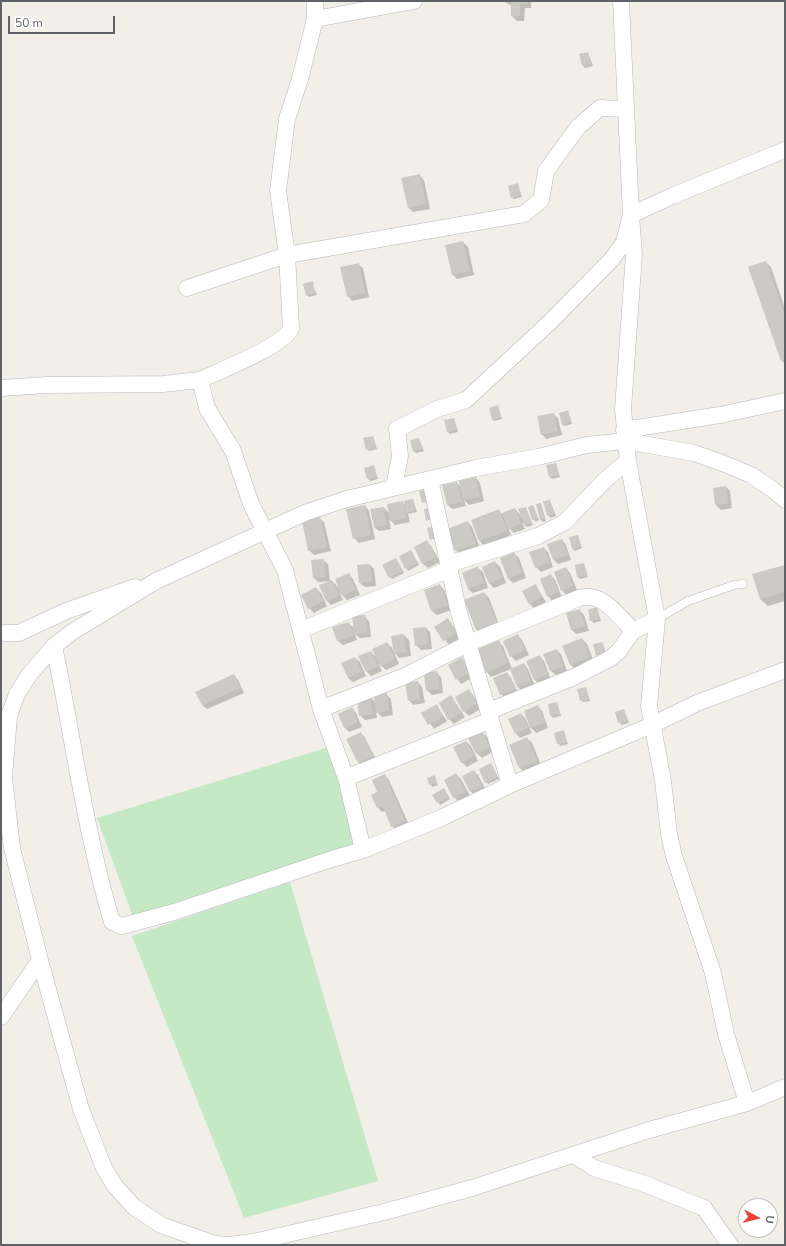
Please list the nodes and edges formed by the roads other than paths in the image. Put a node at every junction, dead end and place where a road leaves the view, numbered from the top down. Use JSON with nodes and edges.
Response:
{"nodes":[{"id":1,"x":315,"y":1,"type":"edge"},
{"id":2,"x":414,"y":1,"type":"edge"},
{"id":3,"x":620,"y":1,"type":"edge"},
{"id":4,"x":315,"y":19,"type":"junction"},
{"id":5,"x":625,"y":109,"type":"junction"},
{"id":6,"x":785,"y":150,"type":"edge"},
{"id":7,"x":631,"y":215,"type":"junction"},
{"id":8,"x":287,"y":255,"type":"junction"},
{"id":9,"x":187,"y":288,"type":"dead end"},
{"id":10,"x":200,"y":380,"type":"junction"},
{"id":11,"x":1,"y":388,"type":"edge"},
{"id":12,"x":785,"y":401,"type":"edge"},
{"id":13,"x":625,"y":435,"type":"junction"},
{"id":14,"x":628,"y":461,"type":"junction"},
{"id":15,"x":430,"y":479,"type":"junction"},
{"id":16,"x":394,"y":487,"type":"junction"},
{"id":17,"x":785,"y":500,"type":"edge"},
{"id":18,"x":266,"y":532,"type":"junction"},
{"id":19,"x":449,"y":566,"type":"junction"},
{"id":20,"x":156,"y":581,"type":"junction"},
{"id":21,"x":743,"y":584,"type":"dead end"},
{"id":22,"x":657,"y":619,"type":"junction"},
{"id":23,"x":301,"y":630,"type":"junction"},
{"id":24,"x":633,"y":631,"type":"junction"},
{"id":25,"x":1,"y":633,"type":"edge"},
{"id":26,"x":469,"y":643,"type":"junction"},
{"id":27,"x":54,"y":646,"type":"junction"},
{"id":28,"x":785,"y":670,"type":"edge"},
{"id":29,"x":1,"y":696,"type":"edge"},
{"id":30,"x":11,"y":709,"type":"junction"},
{"id":31,"x":321,"y":709,"type":"junction"},
{"id":32,"x":490,"y":716,"type":"junction"},
{"id":33,"x":652,"y":725,"type":"junction"},
{"id":34,"x":346,"y":778,"type":"junction"},
{"id":35,"x":510,"y":785,"type":"junction"},
{"id":36,"x":362,"y":850,"type":"junction"},
{"id":37,"x":40,"y":960,"type":"junction"},
{"id":38,"x":1,"y":1017,"type":"edge"},
{"id":39,"x":785,"y":1087,"type":"edge"},
{"id":40,"x":747,"y":1103,"type":"junction"},
{"id":41,"x":574,"y":1155,"type":"junction"},
{"id":42,"x":730,"y":1245,"type":"edge"}],
"edges":[{"from":1,"to":4,"type":"street"},
{"from":2,"to":4,"type":"street"},
{"from":3,"to":5,"type":"street"},
{"from":4,"to":8,"type":"street"},
{"from":5,"to":7,"type":"street"},
{"from":5,"to":8,"type":"street"},
{"from":6,"to":7,"type":"street"},
{"from":7,"to":13,"type":"street"},
{"from":7,"to":16,"type":"street"},
{"from":8,"to":9,"type":"street"},
{"from":8,"to":10,"type":"street"},
{"from":10,"to":11,"type":"street"},
{"from":10,"to":18,"type":"street"},
{"from":12,"to":13,"type":"street"},
{"from":13,"to":14,"type":"street"},
{"from":13,"to":15,"type":"street"},
{"from":13,"to":17,"type":"street"},
{"from":14,"to":19,"type":"street"},
{"from":14,"to":22,"type":"street"},
{"from":15,"to":16,"type":"street"},
{"from":15,"to":19,"type":"street"},
{"from":16,"to":18,"type":"street"},
{"from":18,"to":20,"type":"street"},
{"from":18,"to":23,"type":"street"},
{"from":19,"to":23,"type":"street"},
{"from":19,"to":26,"type":"street"},
{"from":20,"to":25,"type":"street"},
{"from":20,"to":27,"type":"street"},
{"from":21,"to":22,"type":"lane"},
{"from":22,"to":24,"type":"street"},
{"from":22,"to":33,"type":"street"},
{"from":23,"to":31,"type":"street"},
{"from":24,"to":26,"type":"street"},
{"from":24,"to":32,"type":"street"},
{"from":26,"to":31,"type":"street"},
{"from":26,"to":32,"type":"street"},
{"from":27,"to":30,"type":"street"},
{"from":27,"to":36,"type":"street"},
{"from":28,"to":33,"type":"street"},
{"from":29,"to":30,"type":"street"},
{"from":30,"to":37,"type":"street"},
{"from":31,"to":34,"type":"street"},
{"from":32,"to":34,"type":"street"},
{"from":32,"to":35,"type":"street"},
{"from":33,"to":35,"type":"street"},
{"from":33,"to":40,"type":"street"},
{"from":34,"to":36,"type":"street"},
{"from":35,"to":36,"type":"street"},
{"from":37,"to":38,"type":"street"},
{"from":37,"to":41,"type":"street"},
{"from":39,"to":40,"type":"street"},
{"from":40,"to":41,"type":"street"},
{"from":41,"to":42,"type":"street"}]}
